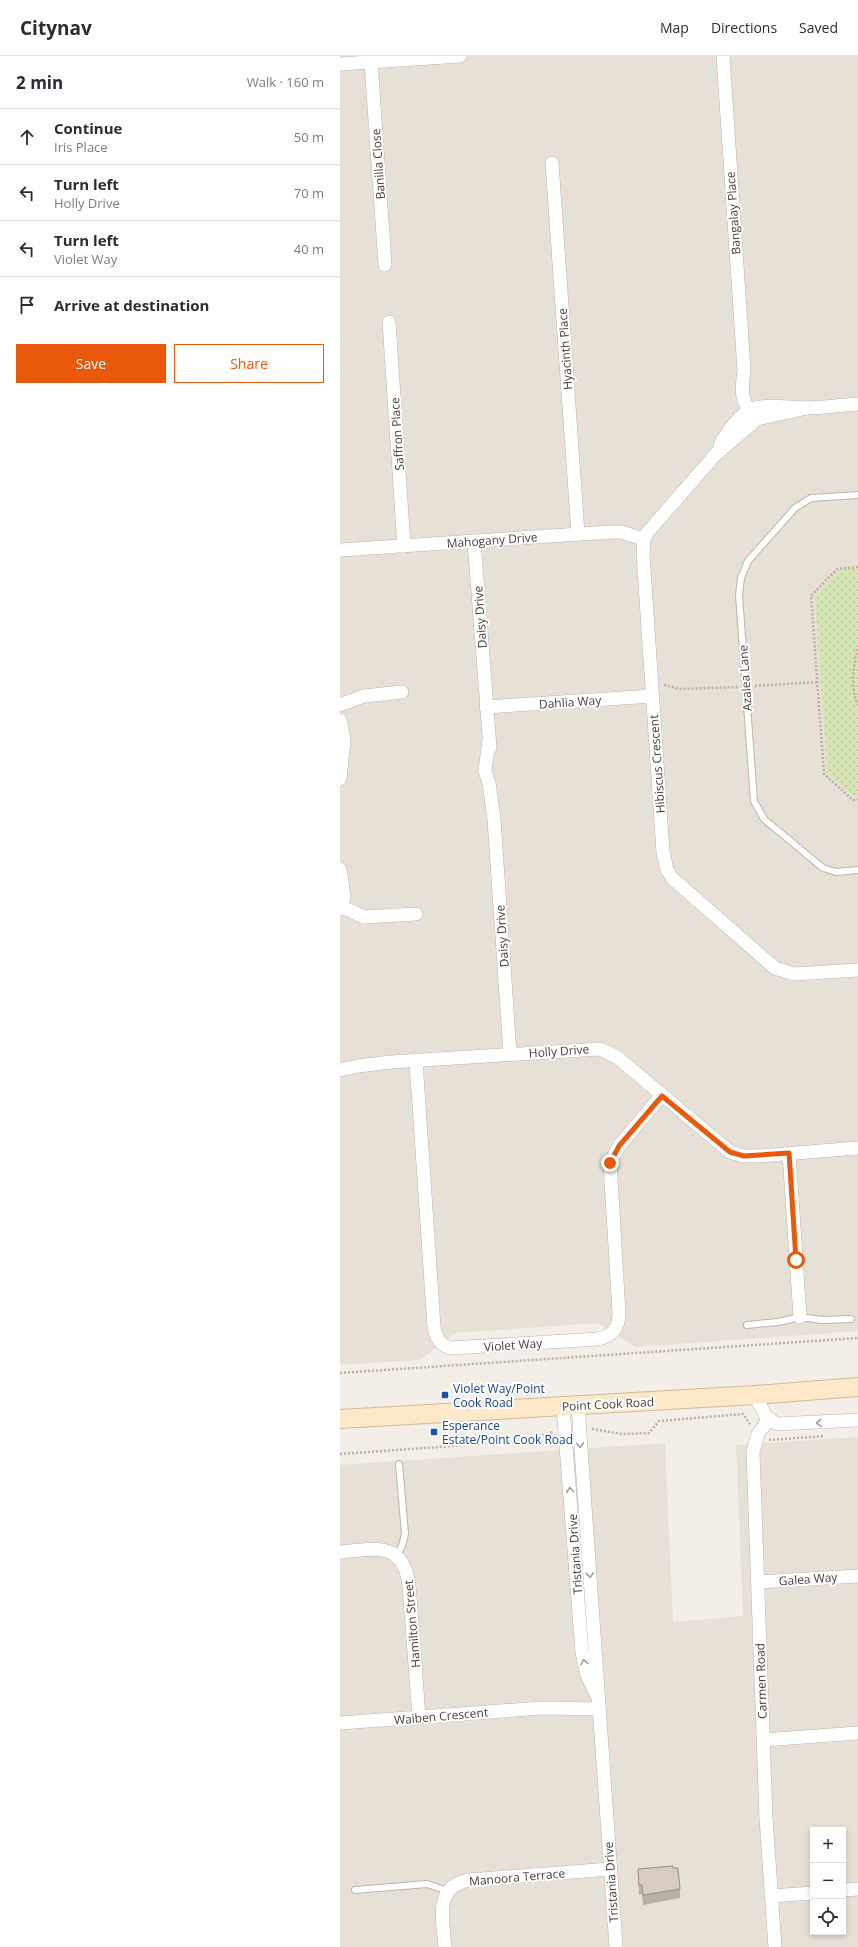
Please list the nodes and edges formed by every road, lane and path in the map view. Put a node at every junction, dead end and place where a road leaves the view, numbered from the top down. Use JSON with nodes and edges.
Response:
{"nodes":[{"id":1,"x":460,"y":56,"type":"edge"},
{"id":2,"x":723,"y":56,"type":"edge"},
{"id":3,"x":371,"y":62,"type":"junction"},
{"id":4,"x":340,"y":64,"type":"edge"},
{"id":5,"x":552,"y":163,"type":"dead end"},
{"id":6,"x":385,"y":265,"type":"dead end"},
{"id":7,"x":389,"y":322,"type":"dead end"},
{"id":8,"x":858,"y":404,"type":"edge"},
{"id":9,"x":753,"y":412,"type":"junction"},
{"id":10,"x":858,"y":495,"type":"edge"},
{"id":11,"x":578,"y":534,"type":"junction"},
{"id":12,"x":644,"y":539,"type":"junction"},
{"id":13,"x":474,"y":541,"type":"junction"},
{"id":14,"x":404,"y":546,"type":"junction"},
{"id":15,"x":340,"y":550,"type":"edge"},
{"id":16,"x":858,"y":567,"type":"edge"},
{"id":17,"x":858,"y":649,"type":"edge"},
{"id":18,"x":652,"y":682,"type":"junction"},
{"id":19,"x":818,"y":682,"type":"junction"},
{"id":20,"x":745,"y":687,"type":"junction"},
{"id":21,"x":402,"y":692,"type":"dead end"},
{"id":22,"x":653,"y":696,"type":"junction"},
{"id":23,"x":340,"y":705,"type":"edge"},
{"id":24,"x":858,"y":705,"type":"edge"},
{"id":25,"x":486,"y":707,"type":"junction"},
{"id":26,"x":340,"y":720,"type":"edge"},
{"id":27,"x":340,"y":779,"type":"edge"},
{"id":28,"x":858,"y":800,"type":"edge"},
{"id":29,"x":340,"y":869,"type":"edge"},
{"id":30,"x":858,"y":870,"type":"edge"},
{"id":31,"x":341,"y":908,"type":"edge"},
{"id":32,"x":416,"y":914,"type":"dead end"},
{"id":33,"x":858,"y":970,"type":"edge"},
{"id":34,"x":510,"y":1054,"type":"junction"},
{"id":35,"x":416,"y":1061,"type":"junction"},
{"id":36,"x":391,"y":1062,"type":"junction"},
{"id":37,"x":340,"y":1064,"type":"edge"},
{"id":38,"x":340,"y":1070,"type":"edge"},
{"id":39,"x":662,"y":1096,"type":"junction"},
{"id":40,"x":858,"y":1148,"type":"edge"},
{"id":41,"x":789,"y":1153,"type":"junction"},
{"id":42,"x":800,"y":1317,"type":"junction"},
{"id":43,"x":851,"y":1319,"type":"dead end"},
{"id":44,"x":747,"y":1325,"type":"dead end"},
{"id":45,"x":858,"y":1338,"type":"edge"},
{"id":46,"x":340,"y":1373,"type":"edge"},
{"id":47,"x":858,"y":1387,"type":"edge"},
{"id":48,"x":755,"y":1395,"type":"junction"},
{"id":49,"x":571,"y":1406,"type":"junction"},
{"id":50,"x":340,"y":1419,"type":"edge"},
{"id":51,"x":769,"y":1419,"type":"junction"},
{"id":52,"x":858,"y":1420,"type":"edge"},
{"id":53,"x":579,"y":1430,"type":"junction"},
{"id":54,"x":565,"y":1431,"type":"junction"},
{"id":55,"x":758,"y":1434,"type":"junction"},
{"id":56,"x":826,"y":1436,"type":"dead end"},
{"id":57,"x":340,"y":1454,"type":"edge"},
{"id":58,"x":399,"y":1464,"type":"dead end"},
{"id":59,"x":340,"y":1552,"type":"edge"},
{"id":60,"x":397,"y":1555,"type":"junction"},
{"id":61,"x":858,"y":1576,"type":"edge"},
{"id":62,"x":758,"y":1582,"type":"junction"},
{"id":63,"x":598,"y":1703,"type":"junction"},
{"id":64,"x":419,"y":1717,"type":"junction"},
{"id":65,"x":340,"y":1723,"type":"edge"},
{"id":66,"x":858,"y":1733,"type":"edge"},
{"id":67,"x":764,"y":1740,"type":"junction"},
{"id":68,"x":610,"y":1869,"type":"junction"},
{"id":69,"x":858,"y":1889,"type":"edge"},
{"id":70,"x":355,"y":1890,"type":"dead end"},
{"id":71,"x":846,"y":1890,"type":"edge"},
{"id":72,"x":448,"y":1891,"type":"junction"},
{"id":73,"x":810,"y":1893,"type":"edge"},
{"id":74,"x":771,"y":1896,"type":"junction"},
{"id":75,"x":445,"y":1947,"type":"edge"},
{"id":76,"x":616,"y":1947,"type":"edge"},
{"id":77,"x":775,"y":1947,"type":"edge"}],
"edges":[{"from":1,"to":3,"type":"street"},
{"from":2,"to":9,"type":"street","name":"Bangalay Place"},
{"from":3,"to":4,"type":"street"},
{"from":3,"to":6,"type":"street","name":"Banilla Close"},
{"from":5,"to":11,"type":"street","name":"Hyacinth Place"},
{"from":7,"to":14,"type":"street","name":"Saffron Place"},
{"from":8,"to":9,"type":"street"},
{"from":9,"to":12,"type":"street"},
{"from":10,"to":20,"type":"lane","name":"Azalea Lane"},
{"from":11,"to":12,"type":"street","name":"Mahogany Drive"},
{"from":11,"to":13,"type":"street","name":"Mahogany Drive"},
{"from":12,"to":18,"type":"street","name":"Hibiscus Crescent"},
{"from":13,"to":14,"type":"street","name":"Mahogany Drive"},
{"from":13,"to":25,"type":"street","name":"Daisy Drive"},
{"from":14,"to":15,"type":"street","name":"Mahogany Drive"},
{"from":16,"to":19,"type":"path"},
{"from":17,"to":24,"type":"path"},
{"from":18,"to":20,"type":"path"},
{"from":18,"to":22,"type":"street","name":"Hibiscus Crescent"},
{"from":19,"to":20,"type":"path"},
{"from":19,"to":28,"type":"path"},
{"from":20,"to":30,"type":"lane","name":"Azalea Lane"},
{"from":21,"to":23,"type":"street"},
{"from":22,"to":25,"type":"street","name":"Dahlia Way"},
{"from":22,"to":33,"type":"street","name":"Hibiscus Crescent"},
{"from":25,"to":34,"type":"street","name":"Daisy Drive"},
{"from":26,"to":27,"type":"street"},
{"from":29,"to":31,"type":"street"},
{"from":31,"to":32,"type":"street"},
{"from":34,"to":35,"type":"street","name":"Holly Drive"},
{"from":34,"to":39,"type":"street","name":"Holly Drive"},
{"from":35,"to":36,"type":"street","name":"Holly Drive"},
{"from":35,"to":39,"type":"street","name":"Violet Way"},
{"from":36,"to":37,"type":"street","name":"Holly Drive"},
{"from":36,"to":38,"type":"street","name":"Holly Drive"},
{"from":39,"to":41,"type":"street","name":"Holly Drive"},
{"from":40,"to":41,"type":"street","name":"Holly Drive"},
{"from":41,"to":42,"type":"street"},
{"from":42,"to":43,"type":"lane"},
{"from":42,"to":44,"type":"lane"},
{"from":45,"to":46,"type":"path"},
{"from":47,"to":48,"type":"main road","name":"Point Cook Road"},
{"from":48,"to":49,"type":"main road","name":"Point Cook Road"},
{"from":48,"to":51,"type":"street"},
{"from":49,"to":50,"type":"main road","name":"Point Cook Road"},
{"from":49,"to":53,"type":"street","name":"Tristania Drive"},
{"from":49,"to":54,"type":"street","name":"Tristania Drive"},
{"from":52,"to":51,"type":"street","one_way":true},
{"from":51,"to":55,"type":"street","name":"Carmen Road"},
{"from":53,"to":55,"type":"path"},
{"from":53,"to":63,"type":"street","name":"Tristania Drive","one_way":true},
{"from":54,"to":57,"type":"path"},
{"from":63,"to":54,"type":"street","name":"Tristania Drive","one_way":true},
{"from":55,"to":56,"type":"path"},
{"from":55,"to":62,"type":"street","name":"Carmen Road"},
{"from":58,"to":60,"type":"lane"},
{"from":59,"to":60,"type":"street"},
{"from":60,"to":64,"type":"street","name":"Hamilton Street"},
{"from":61,"to":62,"type":"street","name":"Galea Way"},
{"from":62,"to":67,"type":"street","name":"Carmen Road"},
{"from":63,"to":64,"type":"street","name":"Waiben Crescent"},
{"from":63,"to":68,"type":"street","name":"Tristania Drive"},
{"from":64,"to":65,"type":"street","name":"Waiben Crescent"},
{"from":66,"to":67,"type":"street"},
{"from":67,"to":74,"type":"street","name":"Carmen Road"},
{"from":68,"to":72,"type":"street","name":"Manoora Terrace"},
{"from":68,"to":76,"type":"street","name":"Tristania Drive"},
{"from":69,"to":71,"type":"street"},
{"from":70,"to":72,"type":"lane"},
{"from":72,"to":75,"type":"street"},
{"from":73,"to":74,"type":"street"},
{"from":74,"to":77,"type":"street","name":"Carmen Road"}]}
